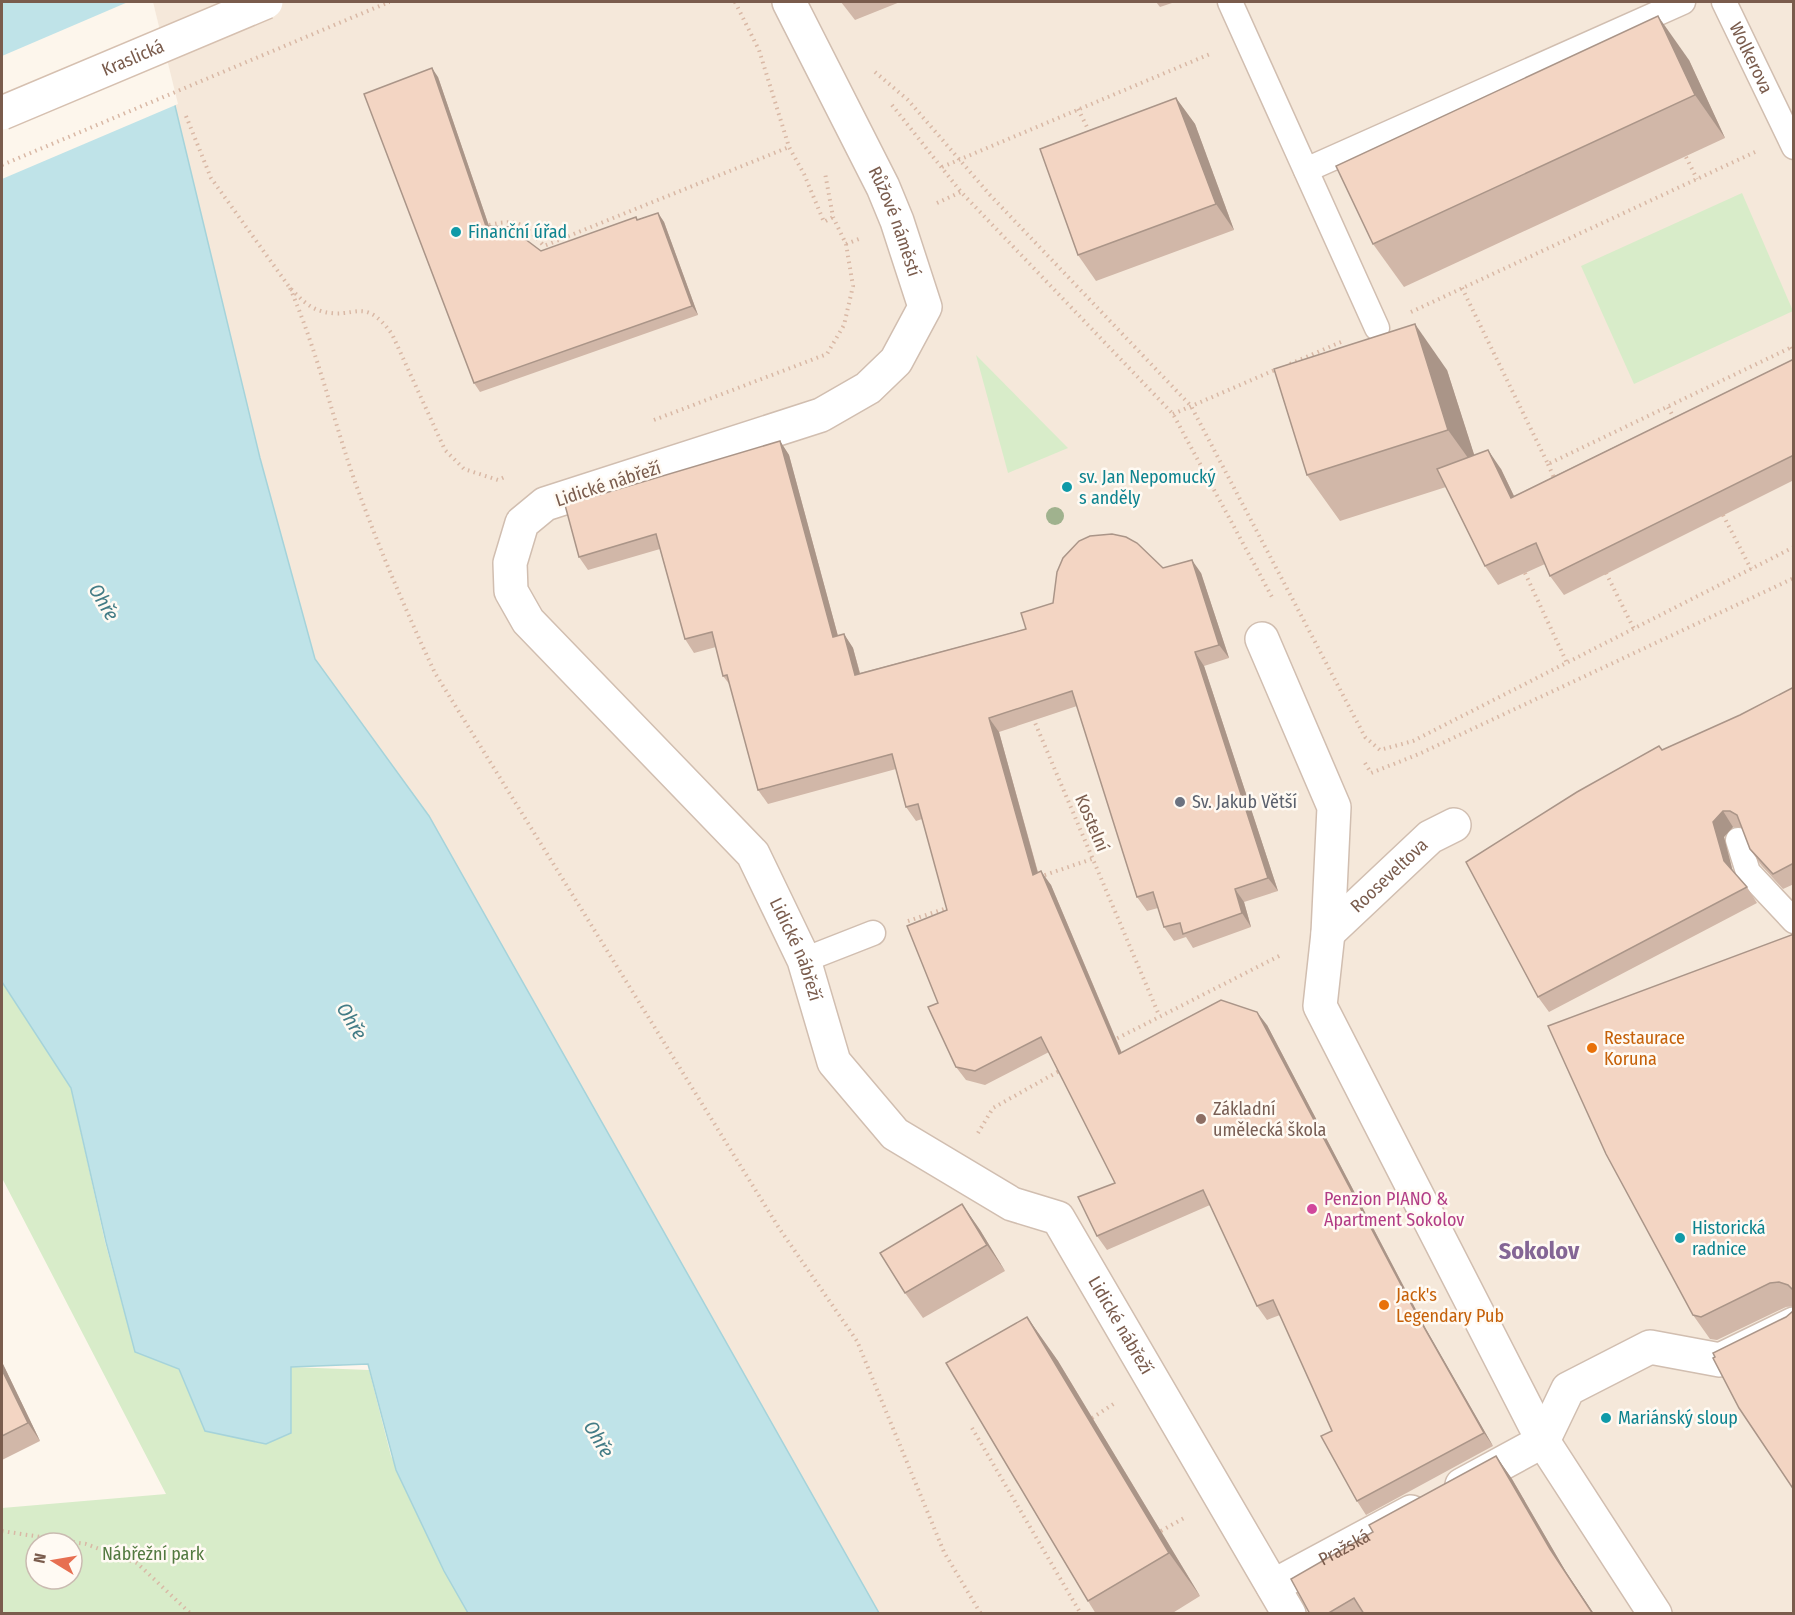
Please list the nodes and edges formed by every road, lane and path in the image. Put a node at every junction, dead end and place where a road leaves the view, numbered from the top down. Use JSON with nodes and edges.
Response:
{"nodes":[{"id":1,"x":266,"y":2,"type":"edge"},
{"id":2,"x":389,"y":2,"type":"edge"},
{"id":3,"x":735,"y":2,"type":"edge"},
{"id":4,"x":789,"y":2,"type":"edge"},
{"id":5,"x":1230,"y":2,"type":"edge"},
{"id":6,"x":1683,"y":2,"type":"edge"},
{"id":7,"x":1724,"y":2,"type":"edge"},
{"id":8,"x":1247,"y":38,"type":"junction"},
{"id":9,"x":908,"y":100,"type":"dead end"},
{"id":10,"x":1078,"y":109,"type":"junction"},
{"id":11,"x":898,"y":111,"type":"dead end"},
{"id":12,"x":2,"y":113,"type":"edge"},
{"id":13,"x":186,"y":116,"type":"dead end"},
{"id":14,"x":1092,"y":139,"type":"edge"},
{"id":15,"x":1791,"y":142,"type":"edge"},
{"id":16,"x":789,"y":147,"type":"junction"},
{"id":17,"x":1686,"y":157,"type":"edge"},
{"id":18,"x":958,"y":159,"type":"junction"},
{"id":19,"x":2,"y":165,"type":"edge"},
{"id":20,"x":942,"y":166,"type":"junction"},
{"id":21,"x":1306,"y":170,"type":"junction"},
{"id":22,"x":1697,"y":179,"type":"junction"},
{"id":23,"x":489,"y":225,"type":"edge"},
{"id":24,"x":290,"y":288,"type":"junction"},
{"id":25,"x":1462,"y":288,"type":"junction"},
{"id":26,"x":1377,"y":327,"type":"junction"},
{"id":27,"x":1336,"y":345,"type":"junction"},
{"id":28,"x":1792,"y":347,"type":"edge"},
{"id":29,"x":1794,"y":353,"type":"edge"},
{"id":30,"x":1340,"y":356,"type":"edge"},
{"id":31,"x":1191,"y":406,"type":"junction"},
{"id":32,"x":1668,"y":408,"type":"junction"},
{"id":33,"x":1173,"y":414,"type":"junction"},
{"id":34,"x":821,"y":415,"type":"joint"},
{"id":35,"x":652,"y":421,"type":"dead end"},
{"id":36,"x":1678,"y":427,"type":"edge"},
{"id":37,"x":1548,"y":464,"type":"junction"},
{"id":38,"x":509,"y":476,"type":"dead end"},
{"id":39,"x":1559,"y":489,"type":"edge"},
{"id":40,"x":1723,"y":515,"type":"edge"},
{"id":41,"x":1794,"y":547,"type":"edge"},
{"id":42,"x":1751,"y":569,"type":"junction"},
{"id":43,"x":1525,"y":573,"type":"edge"},
{"id":44,"x":1606,"y":573,"type":"edge"},
{"id":45,"x":1794,"y":578,"type":"edge"},
{"id":46,"x":1274,"y":601,"type":"dead end"},
{"id":47,"x":1634,"y":629,"type":"junction"},
{"id":48,"x":1262,"y":639,"type":"dead end"},
{"id":49,"x":1567,"y":663,"type":"junction"},
{"id":50,"x":1028,"y":707,"type":"edge"},
{"id":51,"x":1359,"y":753,"type":"dead end"},
{"id":52,"x":1454,"y":825,"type":"dead end"},
{"id":53,"x":1738,"y":840,"type":"edge"},
{"id":54,"x":1092,"y":859,"type":"junction"},
{"id":55,"x":1038,"y":877,"type":"edge"},
{"id":56,"x":961,"y":903,"type":"edge"},
{"id":57,"x":1794,"y":921,"type":"edge"},
{"id":58,"x":873,"y":933,"type":"joint"},
{"id":59,"x":1328,"y":933,"type":"junction"},
{"id":60,"x":804,"y":960,"type":"junction"},
{"id":61,"x":1159,"y":1015,"type":"junction"},
{"id":62,"x":1109,"y":1042,"type":"edge"},
{"id":63,"x":1070,"y":1065,"type":"edge"},
{"id":64,"x":956,"y":1170,"type":"junction"},
{"id":65,"x":1794,"y":1324,"type":"edge"},
{"id":66,"x":1116,"y":1402,"type":"dead end"},
{"id":67,"x":1092,"y":1418,"type":"dead end"},
{"id":68,"x":972,"y":1428,"type":"edge"},
{"id":69,"x":1543,"y":1442,"type":"junction"},
{"id":70,"x":1184,"y":1517,"type":"dead end"},
{"id":71,"x":2,"y":1531,"type":"edge"},
{"id":72,"x":1161,"y":1531,"type":"dead end"},
{"id":73,"x":1273,"y":1586,"type":"junction"},
{"id":74,"x":191,"y":1614,"type":"edge"},
{"id":75,"x":981,"y":1614,"type":"edge"},
{"id":76,"x":1081,"y":1614,"type":"edge"},
{"id":77,"x":1289,"y":1614,"type":"edge"},
{"id":78,"x":1655,"y":1614,"type":"edge"}],
"edges":[{"from":1,"to":12,"type":"street","name":"Kraslická","bridge":true},
{"from":2,"to":19,"type":"path","bridge":true},
{"from":3,"to":16,"type":"path"},
{"from":4,"to":34,"type":"street","name":"Růžové náměstí"},
{"from":5,"to":8,"type":"lane"},
{"from":6,"to":21,"type":"lane"},
{"from":7,"to":15,"type":"lane","name":"Wolkerova"},
{"from":8,"to":10,"type":"path"},
{"from":8,"to":21,"type":"lane"},
{"from":9,"to":18,"type":"path"},
{"from":10,"to":14,"type":"path"},
{"from":10,"to":18,"type":"path"},
{"from":11,"to":20,"type":"path"},
{"from":13,"to":24,"type":"path"},
{"from":15,"to":22,"type":"path"},
{"from":16,"to":23,"type":"path"},
{"from":16,"to":35,"type":"path"},
{"from":17,"to":22,"type":"path"},
{"from":18,"to":20,"type":"path"},
{"from":18,"to":31,"type":"path"},
{"from":20,"to":33,"type":"path"},
{"from":21,"to":26,"type":"lane"},
{"from":22,"to":25,"type":"path"},
{"from":24,"to":38,"type":"path"},
{"from":24,"to":75,"type":"path"},
{"from":25,"to":26,"type":"path"},
{"from":25,"to":37,"type":"path"},
{"from":26,"to":27,"type":"path"},
{"from":27,"to":30,"type":"path"},
{"from":27,"to":31,"type":"path"},
{"from":28,"to":29,"type":"path"},
{"from":28,"to":32,"type":"path"},
{"from":31,"to":33,"type":"path"},
{"from":31,"to":49,"type":"path"},
{"from":32,"to":36,"type":"path"},
{"from":32,"to":37,"type":"path"},
{"from":33,"to":46,"type":"path"},
{"from":34,"to":60,"type":"street","name":"Lidické nábřeží"},
{"from":37,"to":39,"type":"path"},
{"from":40,"to":42,"type":"path"},
{"from":41,"to":42,"type":"path"},
{"from":42,"to":47,"type":"path"},
{"from":43,"to":49,"type":"path"},
{"from":44,"to":47,"type":"path"},
{"from":45,"to":51,"type":"path"},
{"from":47,"to":49,"type":"path"},
{"from":48,"to":59,"type":"street"},
{"from":50,"to":54,"type":"path","name":"Kostelní"},
{"from":52,"to":59,"type":"street","name":"Rooseveltova"},
{"from":53,"to":57,"type":"lane"},
{"from":54,"to":55,"type":"path"},
{"from":54,"to":61,"type":"path","name":"Kostelní"},
{"from":56,"to":58,"type":"path"},
{"from":58,"to":60,"type":"lane"},
{"from":59,"to":61,"type":"path"},
{"from":59,"to":69,"type":"street"},
{"from":60,"to":64,"type":"street","name":"Lidické nábřeží"},
{"from":61,"to":62,"type":"path"},
{"from":63,"to":64,"type":"path"},
{"from":64,"to":73,"type":"street","name":"Lidické nábřeží"},
{"from":65,"to":69,"type":"street"},
{"from":66,"to":67,"type":"path"},
{"from":68,"to":76,"type":"path"},
{"from":69,"to":73,"type":"street","name":"Pražská"},
{"from":69,"to":78,"type":"street"},
{"from":70,"to":72,"type":"path"},
{"from":71,"to":74,"type":"path"},
{"from":73,"to":77,"type":"street","name":"Lidické nábřeží"}]}
